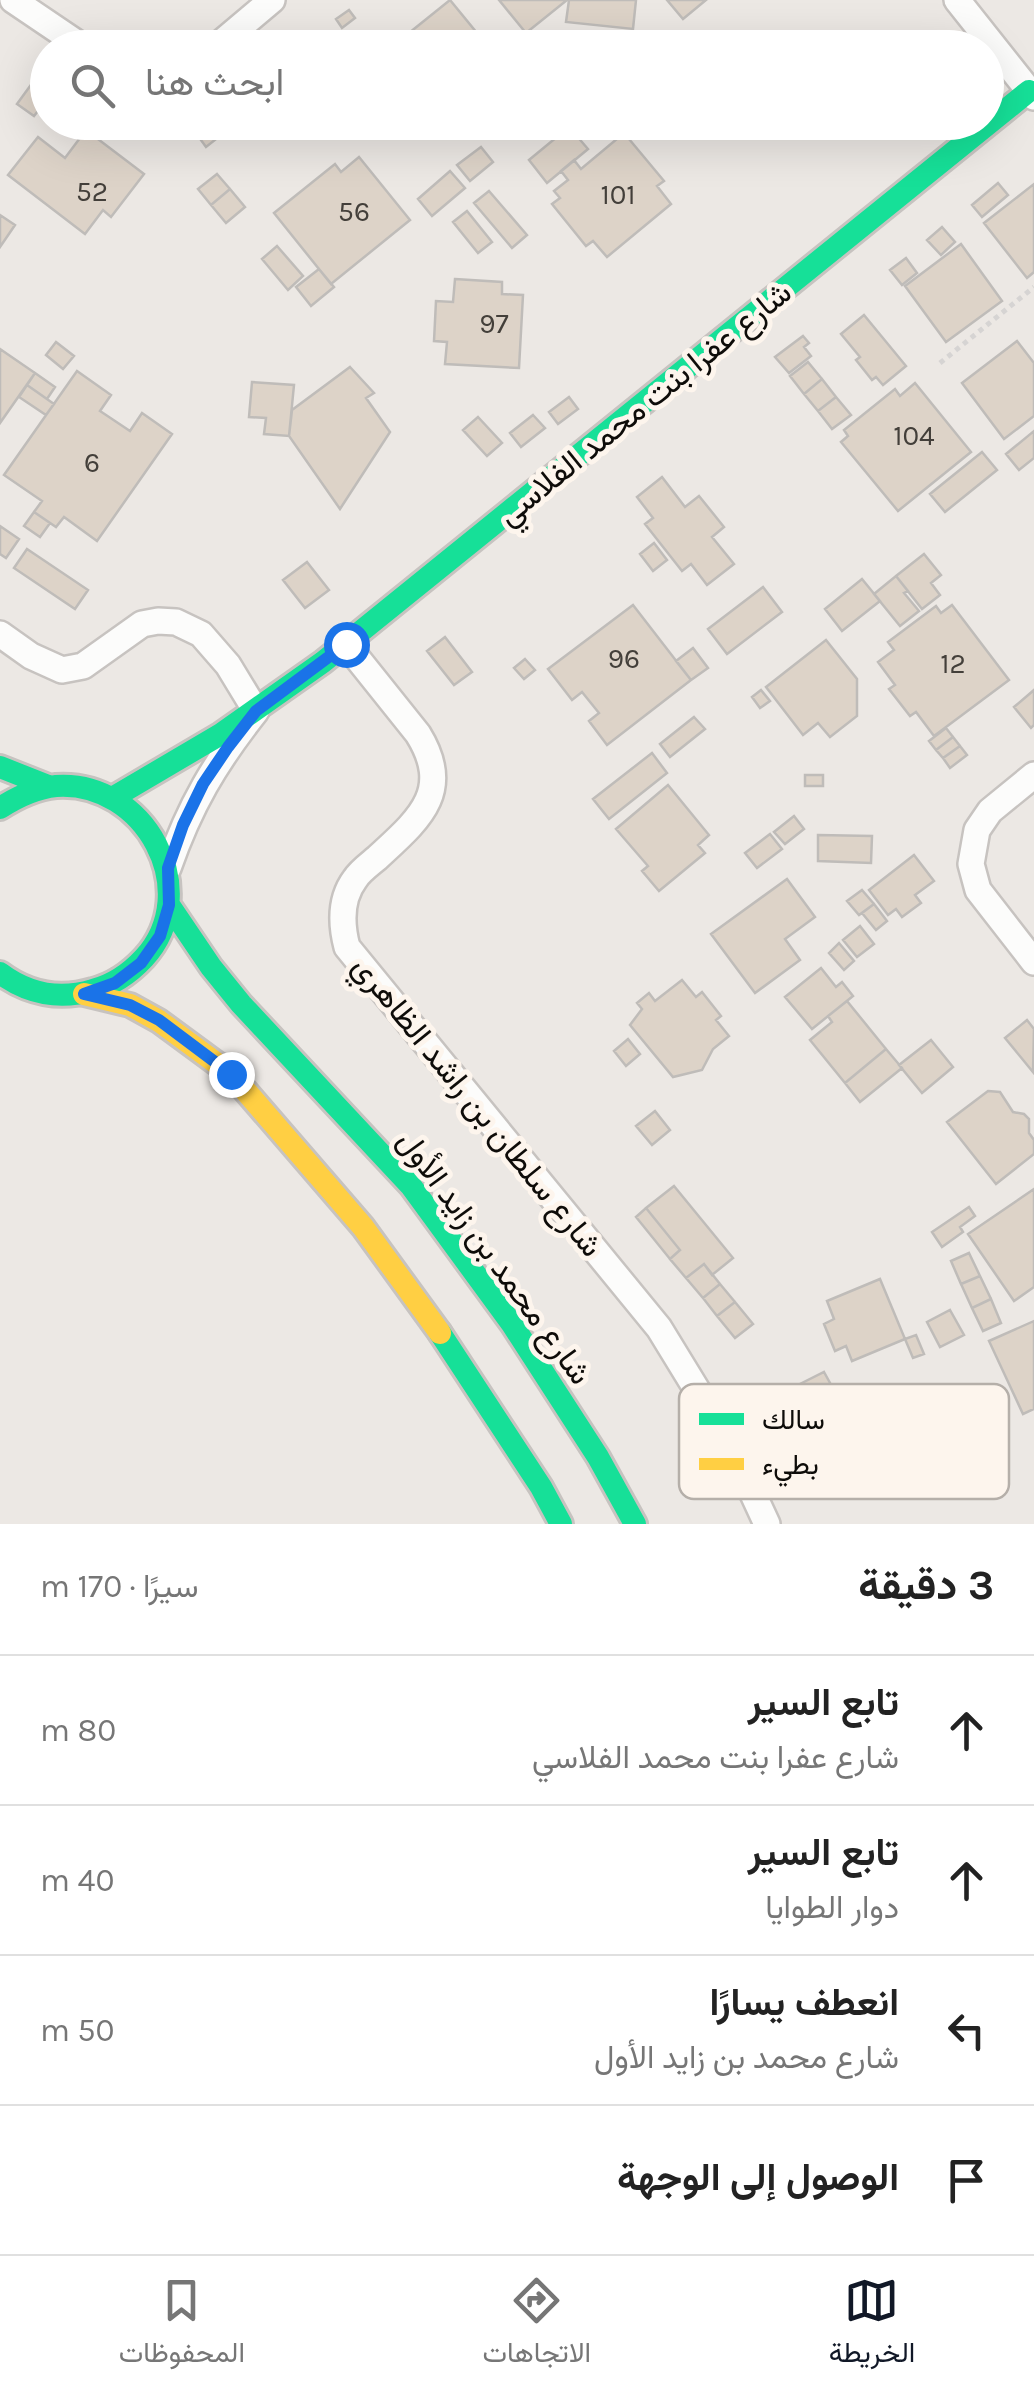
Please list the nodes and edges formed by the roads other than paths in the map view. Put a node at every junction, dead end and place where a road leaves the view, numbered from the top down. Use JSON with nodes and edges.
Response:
{"nodes":[{"id":1,"x":13,"y":0,"type":"edge"},
{"id":2,"x":272,"y":0,"type":"edge"},
{"id":3,"x":957,"y":0,"type":"edge"},
{"id":4,"x":57,"y":30,"type":"edge"},
{"id":5,"x":236,"y":30,"type":"edge"},
{"id":6,"x":981,"y":30,"type":"edge"},
{"id":7,"x":1004,"y":60,"type":"edge"},
{"id":8,"x":1031,"y":94,"type":"edge"},
{"id":9,"x":1004,"y":116,"type":"edge"},
{"id":10,"x":974,"y":140,"type":"edge"},
{"id":11,"x":0,"y":634,"type":"edge"},
{"id":12,"x":346,"y":644,"type":"junction"},
{"id":13,"x":256,"y":711,"type":"junction"},
{"id":14,"x":0,"y":767,"type":"edge"},
{"id":15,"x":1034,"y":775,"type":"edge"},
{"id":16,"x":48,"y":786,"type":"junction"},
{"id":17,"x":114,"y":797,"type":"junction"},
{"id":18,"x":0,"y":808,"type":"edge"},
{"id":19,"x":168,"y":868,"type":"junction"},
{"id":20,"x":169,"y":905,"type":"junction"},
{"id":21,"x":1034,"y":962,"type":"edge"},
{"id":22,"x":0,"y":974,"type":"edge"},
{"id":23,"x":0,"y":989,"type":"edge"},
{"id":24,"x":25,"y":989,"type":"junction"},
{"id":25,"x":84,"y":994,"type":"junction"},
{"id":26,"x":693,"y":1384,"type":"edge"},
{"id":27,"x":755,"y":1499,"type":"edge"},
{"id":28,"x":561,"y":1524,"type":"edge"},
{"id":29,"x":635,"y":1524,"type":"edge"},
{"id":30,"x":767,"y":1524,"type":"edge"}],
"edges":[{"from":1,"to":4,"type":"street"},
{"from":2,"to":5,"type":"street"},
{"from":3,"to":6,"type":"street"},
{"from":7,"to":8,"type":"street"},
{"from":8,"to":9,"type":"main road","name":"شارع عفرا بنت محمد الفلاسي"},
{"from":10,"to":12,"type":"main road","name":"شارع عفرا بنت محمد الفلاسي"},
{"from":11,"to":13,"type":"street"},
{"from":12,"to":13,"type":"main road","name":"شارع عفرا بنت محمد الفلاسي"},
{"from":12,"to":26,"type":"street","name":"شارع سلطان بن راشد الظاهري"},
{"from":13,"to":17,"type":"main road","name":"شارع عفرا بنت محمد الفلاسي"},
{"from":13,"to":19,"type":"street","name":"شارع عفرا بنت محمد الفلاسي"},
{"from":14,"to":16,"type":"main road"},
{"from":15,"to":21,"type":"street"},
{"from":16,"to":17,"type":"main road"},
{"from":16,"to":18,"type":"main road"},
{"from":17,"to":19,"type":"main road"},
{"from":19,"to":20,"type":"main road"},
{"from":20,"to":25,"type":"main road"},
{"from":20,"to":29,"type":"main road","name":"شارع محمد بن زايد الأول"},
{"from":22,"to":24,"type":"main road"},
{"from":23,"to":24,"type":"main road"},
{"from":24,"to":25,"type":"main road"},
{"from":25,"to":28,"type":"main road"},
{"from":27,"to":30,"type":"street","name":"شارع سلطان بن راشد الظاهري"}]}
